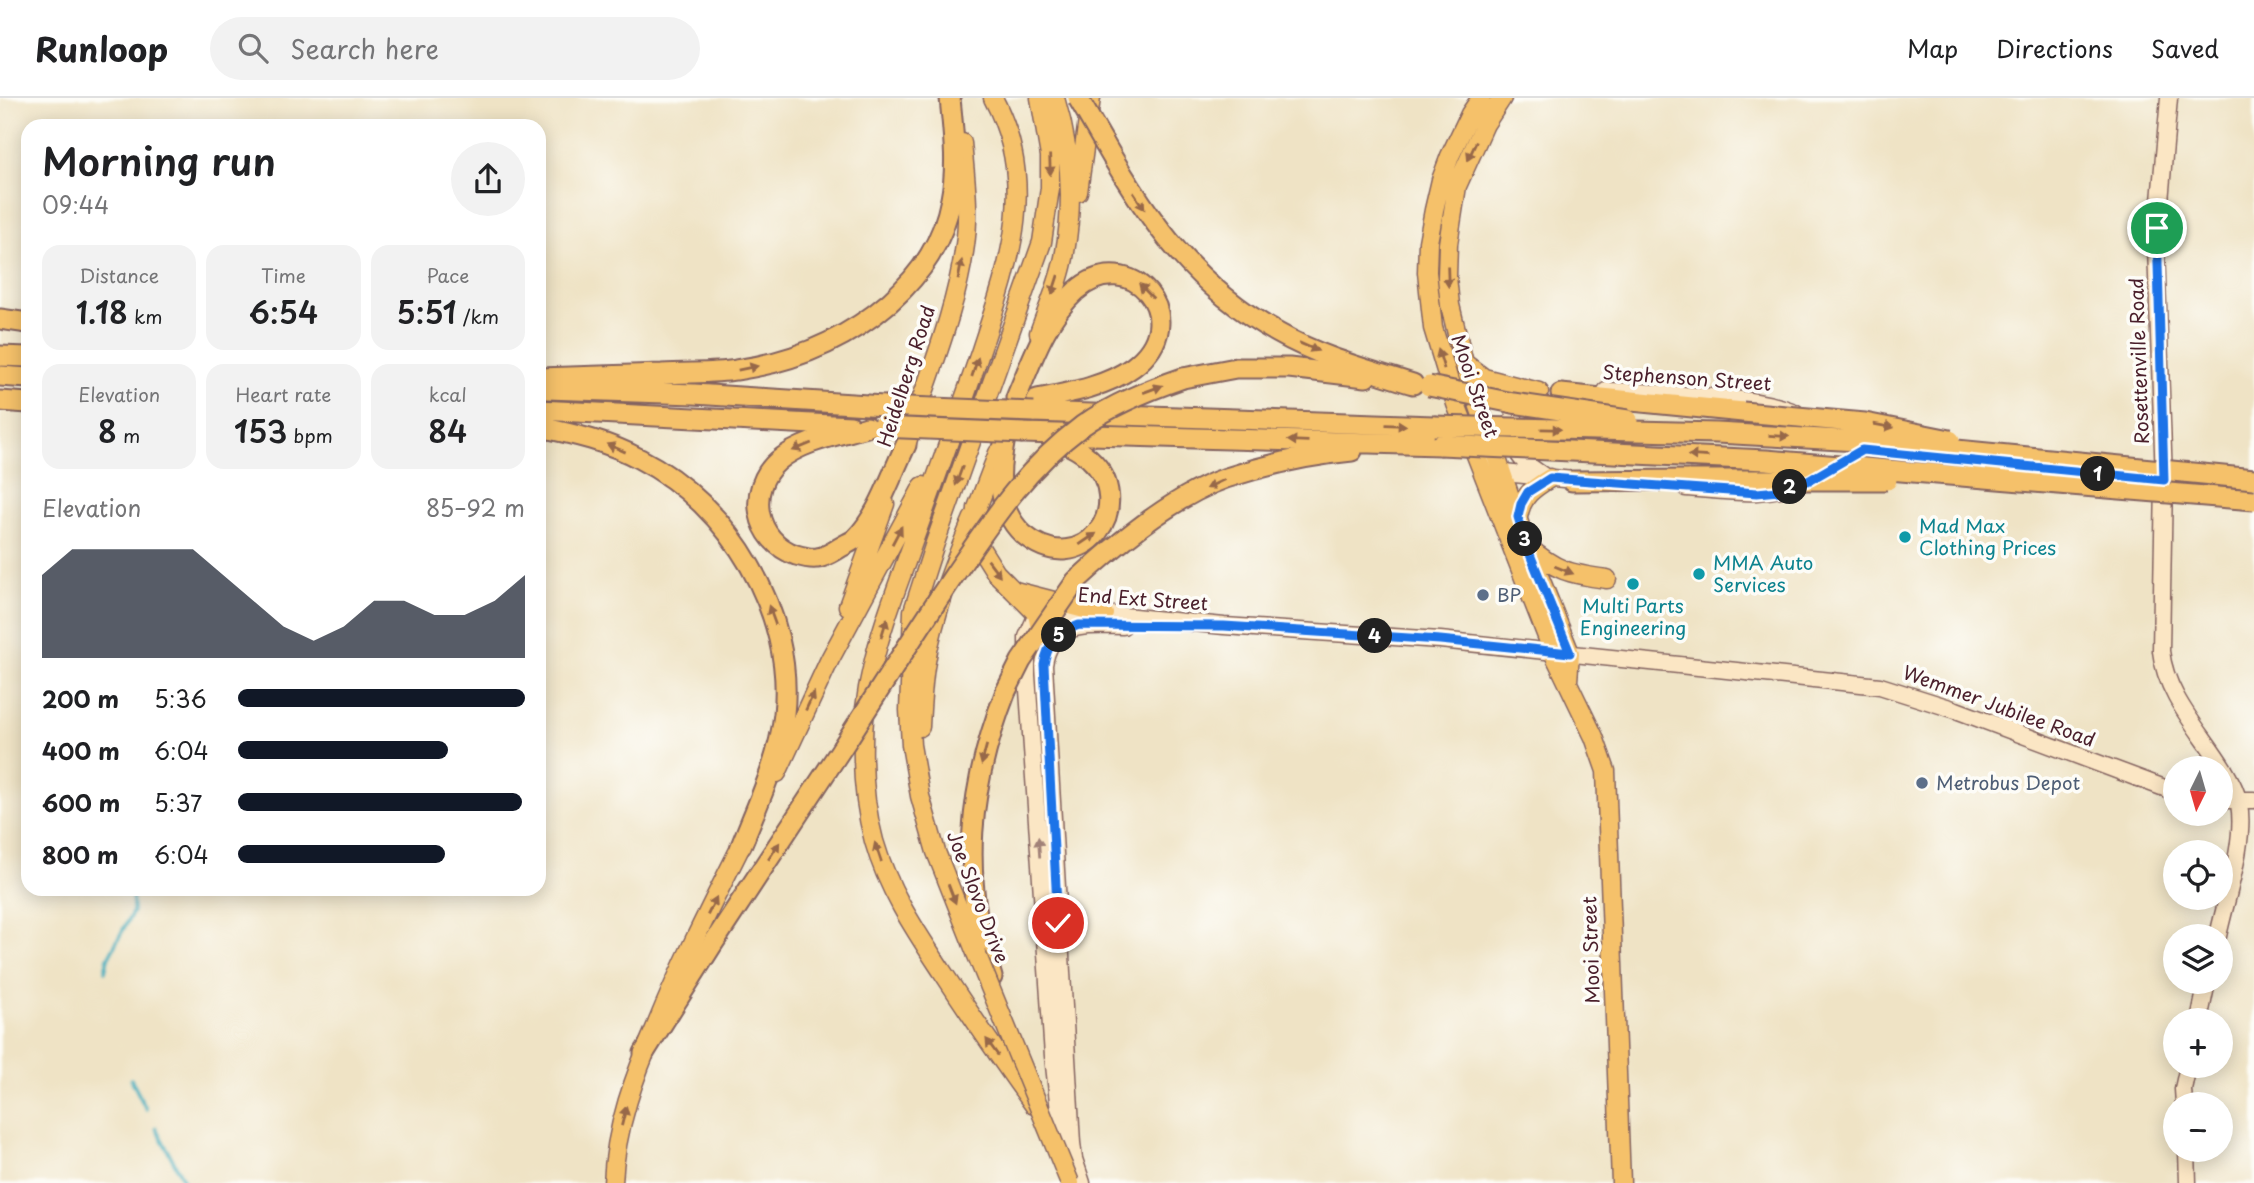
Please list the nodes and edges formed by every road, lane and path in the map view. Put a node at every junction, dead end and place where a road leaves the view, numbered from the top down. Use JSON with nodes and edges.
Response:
{"nodes":[{"id":1,"x":950,"y":98,"type":"edge"},
{"id":2,"x":1040,"y":98,"type":"edge"},
{"id":3,"x":1055,"y":98,"type":"edge"},
{"id":4,"x":1078,"y":98,"type":"edge"},
{"id":5,"x":1091,"y":98,"type":"edge"},
{"id":6,"x":1481,"y":98,"type":"edge"},
{"id":7,"x":1502,"y":98,"type":"edge"},
{"id":8,"x":2169,"y":98,"type":"edge"},
{"id":9,"x":996,"y":102,"type":"edge"},
{"id":10,"x":1065,"y":253,"type":"junction"},
{"id":11,"x":0,"y":319,"type":"edge"},
{"id":12,"x":21,"y":322,"type":"edge"},
{"id":13,"x":0,"y":356,"type":"edge"},
{"id":14,"x":21,"y":357,"type":"edge"},
{"id":15,"x":1464,"y":363,"type":"junction"},
{"id":16,"x":0,"y":376,"type":"edge"},
{"id":17,"x":21,"y":378,"type":"edge"},
{"id":18,"x":546,"y":378,"type":"edge"},
{"id":19,"x":1421,"y":385,"type":"junction"},
{"id":20,"x":546,"y":389,"type":"edge"},
{"id":21,"x":1547,"y":393,"type":"junction"},
{"id":22,"x":1475,"y":396,"type":"junction"},
{"id":23,"x":1016,"y":398,"type":"junction"},
{"id":24,"x":0,"y":401,"type":"edge"},
{"id":25,"x":21,"y":402,"type":"edge"},
{"id":26,"x":1455,"y":404,"type":"junction"},
{"id":27,"x":1036,"y":405,"type":"junction"},
{"id":28,"x":546,"y":410,"type":"edge"},
{"id":29,"x":957,"y":422,"type":"junction"},
{"id":30,"x":874,"y":427,"type":"junction"},
{"id":31,"x":546,"y":429,"type":"edge"},
{"id":32,"x":1021,"y":429,"type":"junction"},
{"id":33,"x":1717,"y":433,"type":"junction"},
{"id":34,"x":906,"y":445,"type":"junction"},
{"id":35,"x":1433,"y":445,"type":"junction"},
{"id":36,"x":1862,"y":450,"type":"junction"},
{"id":37,"x":2008,"y":456,"type":"junction"},
{"id":38,"x":1479,"y":460,"type":"junction"},
{"id":39,"x":1502,"y":474,"type":"junction"},
{"id":40,"x":1548,"y":478,"type":"junction"},
{"id":41,"x":2014,"y":479,"type":"junction"},
{"id":42,"x":2254,"y":479,"type":"edge"},
{"id":43,"x":2164,"y":480,"type":"junction"},
{"id":44,"x":1572,"y":481,"type":"junction"},
{"id":45,"x":2254,"y":489,"type":"edge"},
{"id":46,"x":2254,"y":500,"type":"edge"},
{"id":47,"x":977,"y":508,"type":"junction"},
{"id":48,"x":1518,"y":517,"type":"junction"},
{"id":49,"x":1527,"y":547,"type":"junction"},
{"id":50,"x":1606,"y":579,"type":"dead end"},
{"id":51,"x":1015,"y":591,"type":"junction"},
{"id":52,"x":1037,"y":614,"type":"junction"},
{"id":53,"x":1104,"y":614,"type":"junction"},
{"id":54,"x":1224,"y":626,"type":"junction"},
{"id":55,"x":1561,"y":652,"type":"junction"},
{"id":56,"x":1045,"y":653,"type":"junction"},
{"id":57,"x":830,"y":659,"type":"junction"},
{"id":58,"x":916,"y":773,"type":"junction"},
{"id":59,"x":2163,"y":788,"type":"edge"},
{"id":60,"x":2247,"y":801,"type":"edge"},
{"id":61,"x":741,"y":846,"type":"junction"},
{"id":62,"x":2221,"y":924,"type":"edge"},
{"id":63,"x":1008,"y":1031,"type":"junction"},
{"id":64,"x":644,"y":1053,"type":"junction"},
{"id":65,"x":1061,"y":1142,"type":"junction"},
{"id":66,"x":2187,"y":1162,"type":"edge"},
{"id":67,"x":613,"y":1183,"type":"edge"},
{"id":68,"x":1069,"y":1183,"type":"edge"},
{"id":69,"x":1082,"y":1183,"type":"edge"},
{"id":70,"x":1621,"y":1183,"type":"edge"},
{"id":71,"x":2188,"y":1183,"type":"edge"}],
"edges":[{"from":18,"to":1,"type":"highway","one_way":true},
{"from":34,"to":1,"type":"main road","name":"Heidelberg Road","one_way":true},
{"from":2,"to":58,"type":"main road","name":"Joe Slovo Drive","one_way":true},
{"from":3,"to":10,"type":"main road"},
{"from":4,"to":19,"type":"highway","one_way":true,"bridge":true},
{"from":5,"to":10,"type":"main road"},
{"from":26,"to":6,"type":"main road","name":"Mooi Street","one_way":true},
{"from":7,"to":15,"type":"main road","name":"Mooi Street","one_way":true},
{"from":8,"to":43,"type":"street","name":"Rosettenville Road"},
{"from":29,"to":9,"type":"main road","one_way":true},
{"from":10,"to":23,"type":"main road","one_way":true},
{"from":11,"to":12,"type":"highway"},
{"from":13,"to":14,"type":"highway"},
{"from":15,"to":21,"type":"main road"},
{"from":15,"to":22,"type":"main road","name":"Mooi Street"},
{"from":16,"to":17,"type":"highway"},
{"from":19,"to":33,"type":"highway","bridge":true},
{"from":64,"to":19,"type":"highway","one_way":true,"bridge":true},
{"from":20,"to":27,"type":"highway","bridge":true},
{"from":21,"to":22,"type":"street","name":"Stephenson Street"},
{"from":21,"to":36,"type":"street","name":"Stephenson Street"},
{"from":21,"to":37,"type":"highway","one_way":true,"bridge":true},
{"from":21,"to":40,"type":"street"},
{"from":22,"to":26,"type":"street","name":"Stephenson Street"},
{"from":22,"to":39,"type":"main road","name":"Mooi Street"},
{"from":27,"to":23,"type":"highway","one_way":true},
{"from":23,"to":32,"type":"main road"},
{"from":24,"to":25,"type":"highway"},
{"from":26,"to":38,"type":"main road","name":"Mooi Street"},
{"from":27,"to":33,"type":"highway","one_way":true,"bridge":true},
{"from":28,"to":30,"type":"highway"},
{"from":57,"to":29,"type":"main road","one_way":true},
{"from":65,"to":29,"type":"main road","one_way":true},
{"from":30,"to":32,"type":"highway","bridge":true},
{"from":30,"to":34,"type":"highway","one_way":true},
{"from":61,"to":31,"type":"highway","one_way":true},
{"from":32,"to":32,"type":"highway","one_way":true},
{"from":35,"to":32,"type":"highway","one_way":true},
{"from":32,"to":47,"type":"main road"},
{"from":33,"to":37,"type":"highway","one_way":true,"bridge":true},
{"from":34,"to":57,"type":"main road","name":"Heidelberg Road"},
{"from":41,"to":35,"type":"highway","one_way":true,"bridge":true},
{"from":35,"to":63,"type":"highway","one_way":true,"bridge":true},
{"from":36,"to":43,"type":"street"},
{"from":36,"to":44,"type":"street"},
{"from":37,"to":42,"type":"highway","bridge":true},
{"from":38,"to":39,"type":"street"},
{"from":38,"to":55,"type":"main road","name":"Mooi Street"},
{"from":39,"to":40,"type":"street"},
{"from":39,"to":48,"type":"main road","name":"Mooi Street"},
{"from":40,"to":44,"type":"street"},
{"from":40,"to":48,"type":"main road"},
{"from":41,"to":44,"type":"highway","bridge":true},
{"from":41,"to":46,"type":"highway","bridge":true},
{"from":43,"to":45,"type":"street"},
{"from":43,"to":60,"type":"street","name":"Rosettenville Road"},
{"from":47,"to":51,"type":"main road","one_way":true},
{"from":47,"to":58,"type":"main road"},
{"from":48,"to":49,"type":"main road","name":"Mooi Street"},
{"from":49,"to":50,"type":"main road","one_way":true},
{"from":49,"to":55,"type":"main road","name":"Mooi Street"},
{"from":51,"to":52,"type":"main road"},
{"from":51,"to":53,"type":"main road"},
{"from":52,"to":53,"type":"street","name":"End Ext Street"},
{"from":52,"to":56,"type":"main road"},
{"from":65,"to":52,"type":"street","one_way":true},
{"from":53,"to":54,"type":"street","name":"End Ext Street"},
{"from":54,"to":55,"type":"street"},
{"from":54,"to":56,"type":"street","name":"End Ext Street"},
{"from":55,"to":59,"type":"street","name":"Wemmer Jubilee Road"},
{"from":55,"to":70,"type":"main road","name":"Mooi Street"},
{"from":56,"to":69,"type":"street"},
{"from":61,"to":57,"type":"main road","one_way":true},
{"from":58,"to":63,"type":"main road","name":"Joe Slovo Drive","one_way":true,"bridge":true},
{"from":60,"to":62,"type":"street","name":"Rosettenville Road"},
{"from":64,"to":61,"type":"main road","one_way":true},
{"from":63,"to":68,"type":"main road","name":"Joe Slovo Drive","bridge":true},
{"from":67,"to":64,"type":"main road","one_way":true},
{"from":65,"to":68,"type":"street"},
{"from":66,"to":71,"type":"street"}]}
